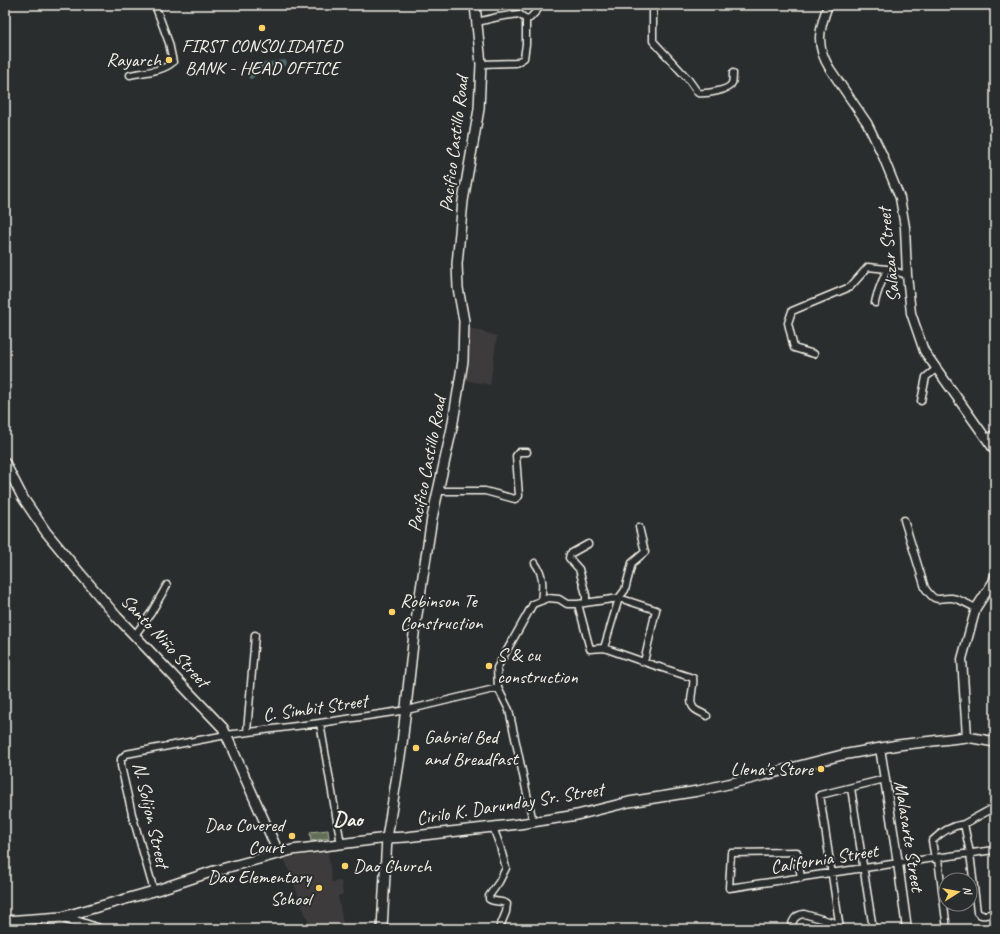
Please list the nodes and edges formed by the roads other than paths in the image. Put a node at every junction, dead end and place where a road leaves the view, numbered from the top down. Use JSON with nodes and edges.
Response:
{"nodes":[{"id":1,"x":155,"y":5,"type":"edge"},
{"id":2,"x":475,"y":5,"type":"edge"},
{"id":3,"x":542,"y":5,"type":"edge"},
{"id":4,"x":653,"y":5,"type":"edge"},
{"id":5,"x":828,"y":5,"type":"edge"},
{"id":6,"x":526,"y":19,"type":"junction"},
{"id":7,"x":477,"y":22,"type":"junction"},
{"id":8,"x":481,"y":64,"type":"junction"},
{"id":9,"x":733,"y":73,"type":"dead end"},
{"id":10,"x":130,"y":75,"type":"dead end"},
{"id":11,"x":887,"y":269,"type":"junction"},
{"id":12,"x":907,"y":275,"type":"junction"},
{"id":13,"x":875,"y":303,"type":"dead end"},
{"id":14,"x":814,"y":354,"type":"dead end"},
{"id":15,"x":936,"y":369,"type":"junction"},
{"id":16,"x":921,"y":401,"type":"dead end"},
{"id":17,"x":995,"y":433,"type":"edge"},
{"id":18,"x":986,"y":440,"type":"junction"},
{"id":19,"x":995,"y":451,"type":"edge"},
{"id":20,"x":527,"y":452,"type":"dead end"},
{"id":21,"x":5,"y":463,"type":"edge"},
{"id":22,"x":438,"y":491,"type":"junction"},
{"id":23,"x":904,"y":520,"type":"dead end"},
{"id":24,"x":639,"y":527,"type":"dead end"},
{"id":25,"x":588,"y":544,"type":"dead end"},
{"id":26,"x":535,"y":563,"type":"dead end"},
{"id":27,"x":995,"y":576,"type":"edge"},
{"id":28,"x":166,"y":584,"type":"dead end"},
{"id":29,"x":619,"y":598,"type":"junction"},
{"id":30,"x":541,"y":601,"type":"junction"},
{"id":31,"x":586,"y":602,"type":"junction"},
{"id":32,"x":578,"y":604,"type":"junction"},
{"id":33,"x":976,"y":608,"type":"junction"},
{"id":34,"x":135,"y":635,"type":"junction"},
{"id":35,"x":255,"y":635,"type":"dead end"},
{"id":36,"x":604,"y":648,"type":"junction"},
{"id":37,"x":644,"y":662,"type":"junction"},
{"id":38,"x":498,"y":688,"type":"junction"},
{"id":39,"x":407,"y":710,"type":"junction"},
{"id":40,"x":707,"y":716,"type":"dead end"},
{"id":41,"x":320,"y":724,"type":"junction"},
{"id":42,"x":247,"y":732,"type":"junction"},
{"id":43,"x":226,"y":735,"type":"junction"},
{"id":44,"x":967,"y":737,"type":"junction"},
{"id":45,"x":995,"y":742,"type":"edge"},
{"id":46,"x":880,"y":748,"type":"junction"},
{"id":47,"x":885,"y":779,"type":"junction"},
{"id":48,"x":851,"y":788,"type":"junction"},
{"id":49,"x":995,"y":807,"type":"edge"},
{"id":50,"x":533,"y":822,"type":"junction"},
{"id":51,"x":964,"y":824,"type":"junction"},
{"id":52,"x":492,"y":827,"type":"junction"},
{"id":53,"x":387,"y":838,"type":"junction"},
{"id":54,"x":341,"y":844,"type":"junction"},
{"id":55,"x":995,"y":850,"type":"edge"},
{"id":56,"x":970,"y":853,"type":"junction"},
{"id":57,"x":279,"y":854,"type":"junction"},
{"id":58,"x":936,"y":859,"type":"junction"},
{"id":59,"x":898,"y":863,"type":"junction"},
{"id":60,"x":864,"y":867,"type":"junction"},
{"id":61,"x":833,"y":872,"type":"junction"},
{"id":62,"x":801,"y":878,"type":"junction"},
{"id":63,"x":154,"y":891,"type":"junction"},
{"id":64,"x":995,"y":912,"type":"edge"},
{"id":65,"x":62,"y":917,"type":"junction"},
{"id":66,"x":46,"y":918,"type":"junction"},
{"id":67,"x":5,"y":921,"type":"edge"},
{"id":68,"x":840,"y":926,"type":"edge"},
{"id":69,"x":44,"y":929,"type":"edge"},
{"id":70,"x":98,"y":929,"type":"edge"},
{"id":71,"x":382,"y":929,"type":"edge"},
{"id":72,"x":499,"y":929,"type":"edge"},
{"id":73,"x":790,"y":929,"type":"edge"},
{"id":74,"x":873,"y":929,"type":"edge"},
{"id":75,"x":907,"y":929,"type":"edge"},
{"id":76,"x":947,"y":929,"type":"edge"}],
"edges":[{"from":1,"to":10,"type":"street"},
{"from":2,"to":7,"type":"main road","name":"Pacifico Castillo Road"},
{"from":3,"to":6,"type":"street"},
{"from":4,"to":9,"type":"street"},
{"from":5,"to":12,"type":"street","name":"Salazar Street"},
{"from":6,"to":7,"type":"street"},
{"from":6,"to":8,"type":"street"},
{"from":7,"to":8,"type":"main road","name":"Pacifico Castillo Road"},
{"from":8,"to":22,"type":"main road","name":"Pacifico Castillo Road"},
{"from":11,"to":12,"type":"street"},
{"from":11,"to":13,"type":"street"},
{"from":11,"to":14,"type":"street"},
{"from":12,"to":15,"type":"street","name":"Salazar Street"},
{"from":15,"to":16,"type":"street"},
{"from":15,"to":18,"type":"street","name":"Salazar Street"},
{"from":17,"to":18,"type":"street"},
{"from":18,"to":19,"type":"street","name":"Salazar Street"},
{"from":20,"to":22,"type":"street"},
{"from":21,"to":34,"type":"main road","name":"Santo Niño Street"},
{"from":22,"to":39,"type":"main road","name":"Pacifico Castillo Road"},
{"from":23,"to":33,"type":"street"},
{"from":24,"to":29,"type":"street"},
{"from":25,"to":31,"type":"street"},
{"from":26,"to":30,"type":"street"},
{"from":27,"to":33,"type":"street"},
{"from":28,"to":34,"type":"street"},
{"from":29,"to":31,"type":"street"},
{"from":29,"to":36,"type":"street"},
{"from":29,"to":37,"type":"street"},
{"from":30,"to":32,"type":"street"},
{"from":30,"to":38,"type":"street"},
{"from":31,"to":32,"type":"street"},
{"from":32,"to":36,"type":"street"},
{"from":33,"to":44,"type":"street"},
{"from":34,"to":43,"type":"main road","name":"Santo Niño Street"},
{"from":35,"to":42,"type":"street"},
{"from":36,"to":37,"type":"street"},
{"from":37,"to":40,"type":"street"},
{"from":38,"to":39,"type":"street","name":"C. Simbit Street"},
{"from":38,"to":50,"type":"street"},
{"from":39,"to":41,"type":"street","name":"C. Simbit Street"},
{"from":39,"to":53,"type":"main road","name":"Pacifico Castillo Road"},
{"from":41,"to":42,"type":"street","name":"C. Simbit Street"},
{"from":41,"to":54,"type":"street"},
{"from":42,"to":43,"type":"street","name":"C. Simbit Street"},
{"from":43,"to":57,"type":"main road","name":"Santo Niño Street"},
{"from":43,"to":63,"type":"street","name":"N. Solijon Street"},
{"from":44,"to":45,"type":"main road","name":"Cirilo K. Darunday Sr. Street"},
{"from":44,"to":46,"type":"main road","name":"Cirilo K. Darunday Sr. Street"},
{"from":46,"to":47,"type":"street","name":"Malasarte Street"},
{"from":46,"to":50,"type":"main road","name":"Cirilo K. Darunday Sr. Street"},
{"from":47,"to":48,"type":"street"},
{"from":47,"to":59,"type":"street","name":"Malasarte Street"},
{"from":48,"to":60,"type":"street"},
{"from":48,"to":61,"type":"street"},
{"from":49,"to":51,"type":"street"},
{"from":50,"to":52,"type":"main road","name":"Cirilo K. Darunday Sr. Street"},
{"from":51,"to":56,"type":"street"},
{"from":51,"to":58,"type":"street"},
{"from":52,"to":53,"type":"main road","name":"Cirilo K. Darunday Sr. Street"},
{"from":52,"to":72,"type":"street"},
{"from":53,"to":54,"type":"main road","name":"Cirilo K. Darunday Sr. Street"},
{"from":53,"to":71,"type":"main road","name":"Pacifico Castillo Road"},
{"from":54,"to":57,"type":"main road","name":"Cirilo K. Darunday Sr. Street"},
{"from":55,"to":56,"type":"street","name":"California Street"},
{"from":56,"to":58,"type":"street","name":"California Street"},
{"from":56,"to":64,"type":"street"},
{"from":57,"to":63,"type":"main road","name":"Cirilo K. Darunday Sr. Street"},
{"from":58,"to":59,"type":"street","name":"California Street"},
{"from":58,"to":76,"type":"street"},
{"from":59,"to":60,"type":"street","name":"California Street"},
{"from":59,"to":75,"type":"street","name":"Malasarte Street"},
{"from":60,"to":61,"type":"street","name":"California Street"},
{"from":60,"to":74,"type":"street"},
{"from":61,"to":62,"type":"street","name":"California Street"},
{"from":61,"to":68,"type":"street"},
{"from":62,"to":62,"type":"street","name":"California Street"},
{"from":63,"to":65,"type":"main road","name":"Cirilo K. Darunday Sr. Street"},
{"from":65,"to":66,"type":"main road"},
{"from":65,"to":70,"type":"main road"},
{"from":66,"to":67,"type":"main road"},
{"from":66,"to":69,"type":"street"},
{"from":68,"to":73,"type":"street"}]}
